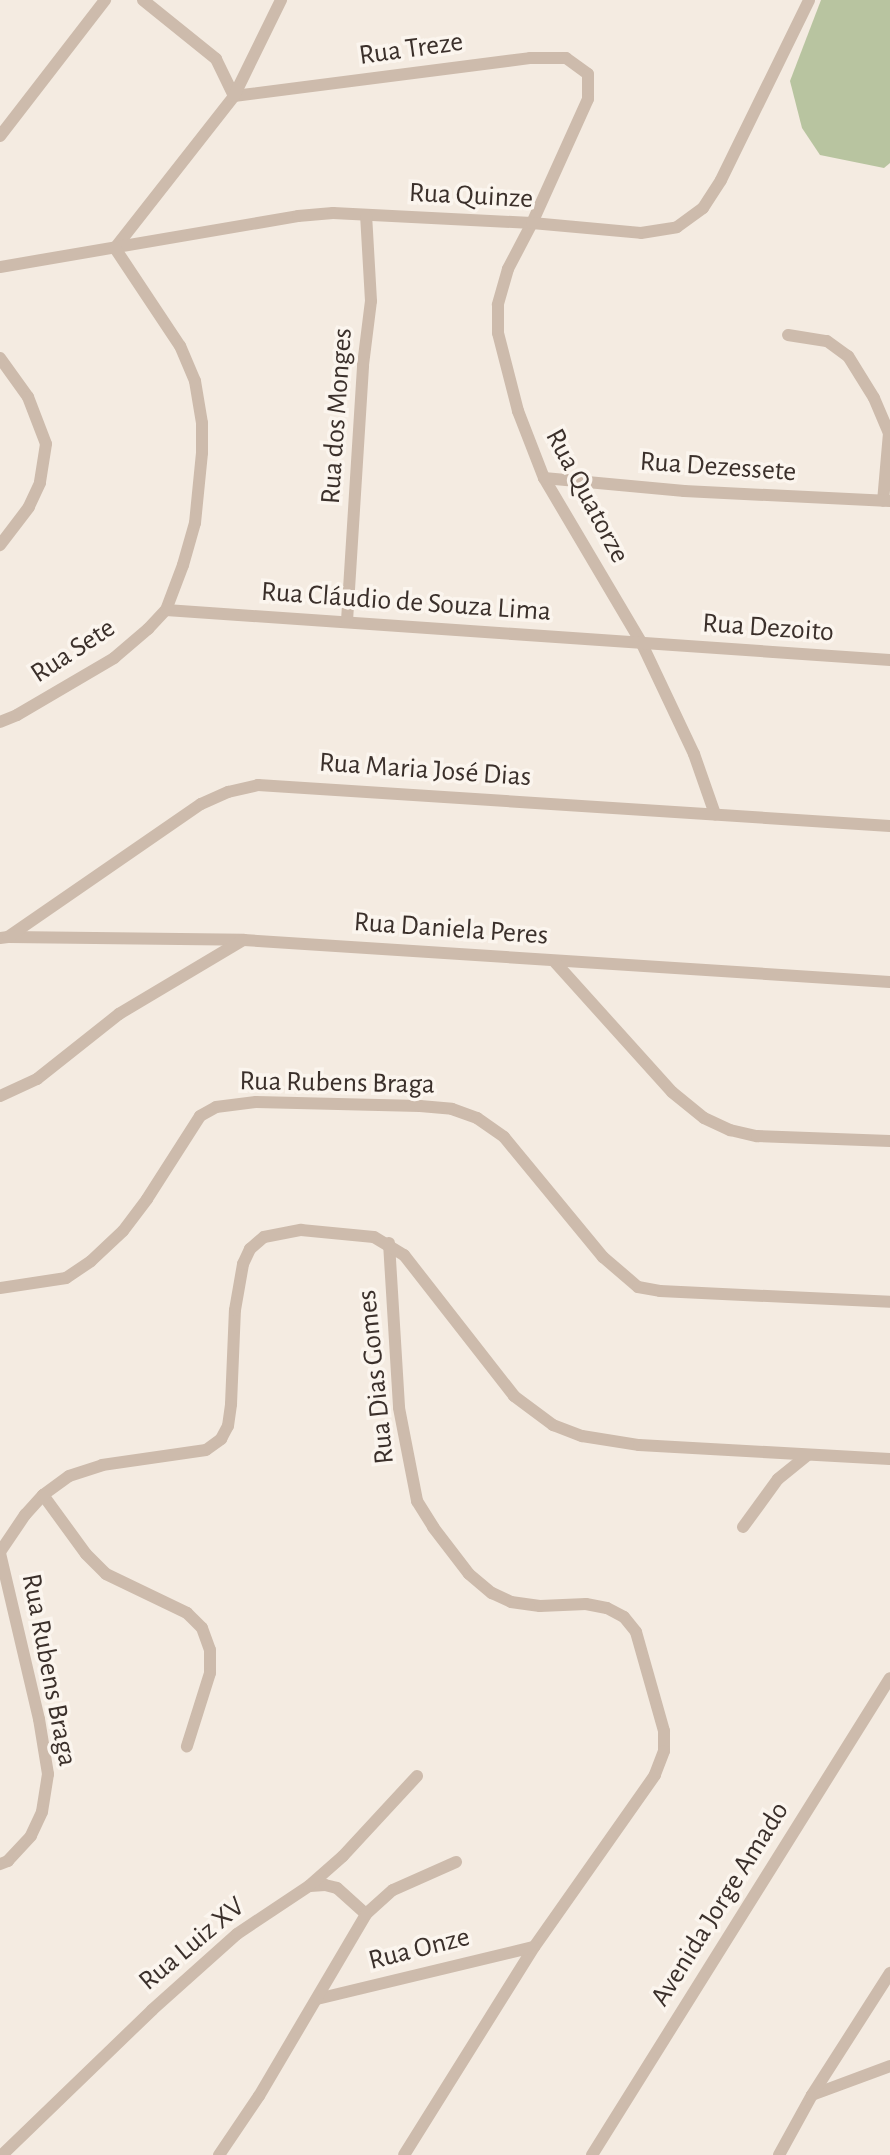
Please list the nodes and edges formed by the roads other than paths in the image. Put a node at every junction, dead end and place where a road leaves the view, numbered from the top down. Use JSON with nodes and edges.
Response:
{"nodes":[{"id":1,"x":105,"y":0,"type":"edge"},
{"id":2,"x":143,"y":0,"type":"edge"},
{"id":3,"x":281,"y":0,"type":"edge"},
{"id":4,"x":809,"y":0,"type":"edge"},
{"id":5,"x":588,"y":74,"type":"joint"},
{"id":6,"x":234,"y":96,"type":"junction"},
{"id":7,"x":0,"y":136,"type":"edge"},
{"id":8,"x":366,"y":215,"type":"junction"},
{"id":9,"x":532,"y":223,"type":"junction"},
{"id":10,"x":115,"y":248,"type":"junction"},
{"id":11,"x":0,"y":267,"type":"edge"},
{"id":12,"x":788,"y":335,"type":"dead end"},
{"id":13,"x":0,"y":358,"type":"edge"},
{"id":14,"x":544,"y":478,"type":"junction"},
{"id":15,"x":887,"y":501,"type":"edge"},
{"id":16,"x":0,"y":545,"type":"edge"},
{"id":17,"x":166,"y":610,"type":"junction"},
{"id":18,"x":347,"y":621,"type":"junction"},
{"id":19,"x":642,"y":644,"type":"junction"},
{"id":20,"x":890,"y":660,"type":"edge"},
{"id":21,"x":0,"y":722,"type":"edge"},
{"id":22,"x":715,"y":814,"type":"junction"},
{"id":23,"x":890,"y":827,"type":"edge"},
{"id":24,"x":4,"y":937,"type":"edge"},
{"id":25,"x":244,"y":940,"type":"junction"},
{"id":26,"x":554,"y":961,"type":"junction"},
{"id":27,"x":890,"y":982,"type":"edge"},
{"id":28,"x":0,"y":1096,"type":"edge"},
{"id":29,"x":890,"y":1141,"type":"edge"},
{"id":30,"x":388,"y":1243,"type":"junction"},
{"id":31,"x":0,"y":1288,"type":"edge"},
{"id":32,"x":890,"y":1302,"type":"edge"},
{"id":33,"x":808,"y":1455,"type":"junction"},
{"id":34,"x":890,"y":1459,"type":"edge"},
{"id":35,"x":43,"y":1494,"type":"junction"},
{"id":36,"x":743,"y":1527,"type":"dead end"},
{"id":37,"x":0,"y":1553,"type":"edge"},
{"id":38,"x":890,"y":1678,"type":"edge"},
{"id":39,"x":187,"y":1745,"type":"dead end"},
{"id":40,"x":417,"y":1776,"type":"dead end"},
{"id":41,"x":456,"y":1862,"type":"dead end"},
{"id":42,"x":0,"y":1864,"type":"edge"},
{"id":43,"x":309,"y":1886,"type":"junction"},
{"id":44,"x":366,"y":1914,"type":"junction"},
{"id":45,"x":534,"y":1947,"type":"junction"},
{"id":46,"x":890,"y":1972,"type":"edge"},
{"id":47,"x":317,"y":2000,"type":"junction"},
{"id":48,"x":890,"y":2066,"type":"edge"},
{"id":49,"x":812,"y":2095,"type":"junction"},
{"id":50,"x":2,"y":2155,"type":"edge"},
{"id":51,"x":219,"y":2155,"type":"edge"},
{"id":52,"x":404,"y":2155,"type":"edge"},
{"id":53,"x":592,"y":2155,"type":"edge"},
{"id":54,"x":779,"y":2155,"type":"edge"}],
"edges":[{"from":1,"to":7,"type":"street"},
{"from":2,"to":6,"type":"street"},
{"from":3,"to":6,"type":"street"},
{"from":4,"to":9,"type":"street","name":"Rua Quinze"},
{"from":5,"to":6,"type":"street","name":"Rua Treze"},
{"from":5,"to":9,"type":"street","name":"Rua Quatorze"},
{"from":6,"to":10,"type":"street"},
{"from":8,"to":9,"type":"street","name":"Rua Quinze"},
{"from":8,"to":10,"type":"street","name":"Rua Quinze"},
{"from":8,"to":18,"type":"street","name":"Rua dos Monges"},
{"from":9,"to":14,"type":"street","name":"Rua Quatorze"},
{"from":10,"to":11,"type":"street","name":"Rua Quinze"},
{"from":10,"to":17,"type":"street"},
{"from":12,"to":15,"type":"street"},
{"from":13,"to":16,"type":"street"},
{"from":14,"to":15,"type":"street","name":"Rua Dezessete"},
{"from":14,"to":19,"type":"street","name":"Rua Quatorze"},
{"from":17,"to":18,"type":"street","name":"Rua Cláudio de Souza Lima"},
{"from":17,"to":21,"type":"street","name":"Rua Sete"},
{"from":18,"to":19,"type":"street","name":"Rua Cláudio de Souza Lima"},
{"from":19,"to":20,"type":"street","name":"Rua Dezoito"},
{"from":19,"to":22,"type":"street","name":"Rua Quatorze"},
{"from":22,"to":23,"type":"street","name":"Rua Maria José Dias"},
{"from":22,"to":24,"type":"street","name":"Rua Maria José Dias"},
{"from":24,"to":25,"type":"street","name":"Rua Daniela Peres"},
{"from":25,"to":26,"type":"street","name":"Rua Daniela Peres"},
{"from":25,"to":28,"type":"street"},
{"from":26,"to":27,"type":"street","name":"Rua Daniela Peres"},
{"from":26,"to":29,"type":"street"},
{"from":30,"to":33,"type":"street"},
{"from":30,"to":35,"type":"street"},
{"from":30,"to":45,"type":"street","name":"Rua Dias Gomes"},
{"from":31,"to":32,"type":"street","name":"Rua Rubens Braga"},
{"from":33,"to":34,"type":"street"},
{"from":33,"to":36,"type":"street"},
{"from":35,"to":37,"type":"street"},
{"from":35,"to":39,"type":"street"},
{"from":37,"to":42,"type":"street","name":"Rua Rubens Braga"},
{"from":38,"to":53,"type":"street","name":"Avenida Jorge Amado"},
{"from":40,"to":43,"type":"street","name":"Rua Luiz XV"},
{"from":41,"to":44,"type":"street"},
{"from":43,"to":44,"type":"street"},
{"from":43,"to":50,"type":"street","name":"Rua Luiz XV"},
{"from":44,"to":47,"type":"street"},
{"from":45,"to":47,"type":"street","name":"Rua Onze"},
{"from":45,"to":52,"type":"street","name":"Rua Dias Gomes"},
{"from":46,"to":49,"type":"street"},
{"from":47,"to":51,"type":"street"},
{"from":48,"to":49,"type":"street"},
{"from":49,"to":54,"type":"street"}]}
